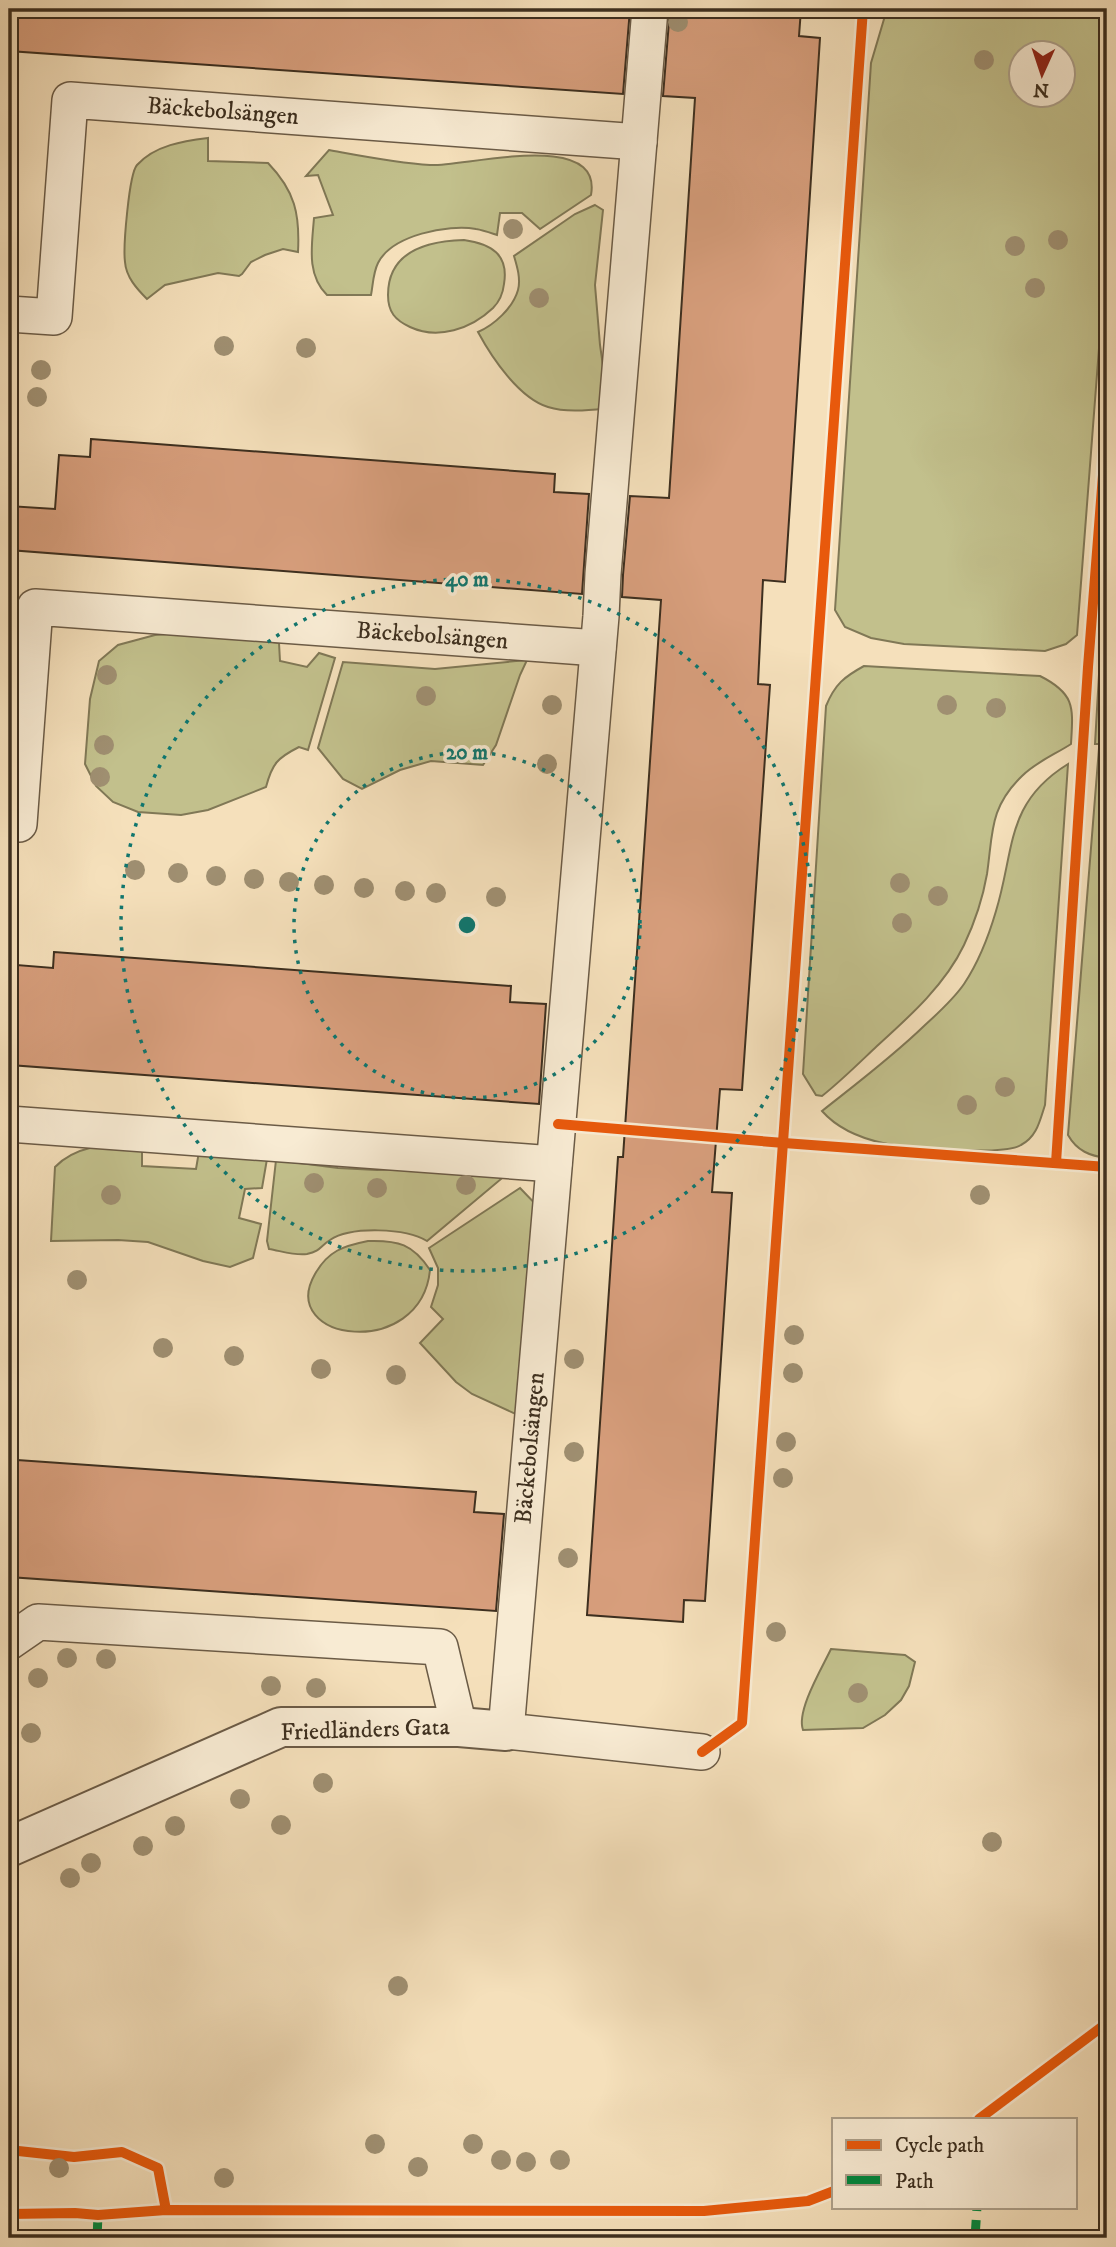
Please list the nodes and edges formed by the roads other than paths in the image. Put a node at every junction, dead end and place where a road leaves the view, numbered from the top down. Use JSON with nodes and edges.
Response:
{"nodes":[{"id":1,"x":650,"y":9,"type":"edge"},
{"id":2,"x":639,"y":142,"type":"junction"},
{"id":3,"x":9,"y":314,"type":"edge"},
{"id":4,"x":598,"y":648,"type":"junction"},
{"id":5,"x":9,"y":824,"type":"edge"},
{"id":6,"x":9,"y":1124,"type":"edge"},
{"id":7,"x":554,"y":1164,"type":"junction"},
{"id":8,"x":9,"y":1642,"type":"edge"},
{"id":9,"x":459,"y":1727,"type":"junction"},
{"id":10,"x":506,"y":1731,"type":"junction"},
{"id":11,"x":702,"y":1752,"type":"dead end"},
{"id":12,"x":9,"y":1847,"type":"edge"}],
"edges":[{"from":1,"to":2,"type":"lane","name":"Bäckebolsängen"},
{"from":2,"to":3,"type":"lane","name":"Bäckebolsängen"},
{"from":2,"to":4,"type":"lane","name":"Bäckebolsängen"},
{"from":4,"to":5,"type":"lane","name":"Bäckebolsängen"},
{"from":4,"to":7,"type":"lane","name":"Bäckebolsängen"},
{"from":6,"to":7,"type":"lane"},
{"from":7,"to":10,"type":"lane","name":"Bäckebolsängen"},
{"from":8,"to":9,"type":"lane"},
{"from":9,"to":10,"type":"street","name":"Friedländers Gata"},
{"from":9,"to":12,"type":"street","name":"Friedländers Gata"},
{"from":10,"to":11,"type":"lane","name":"Friedländers Gata"}]}
